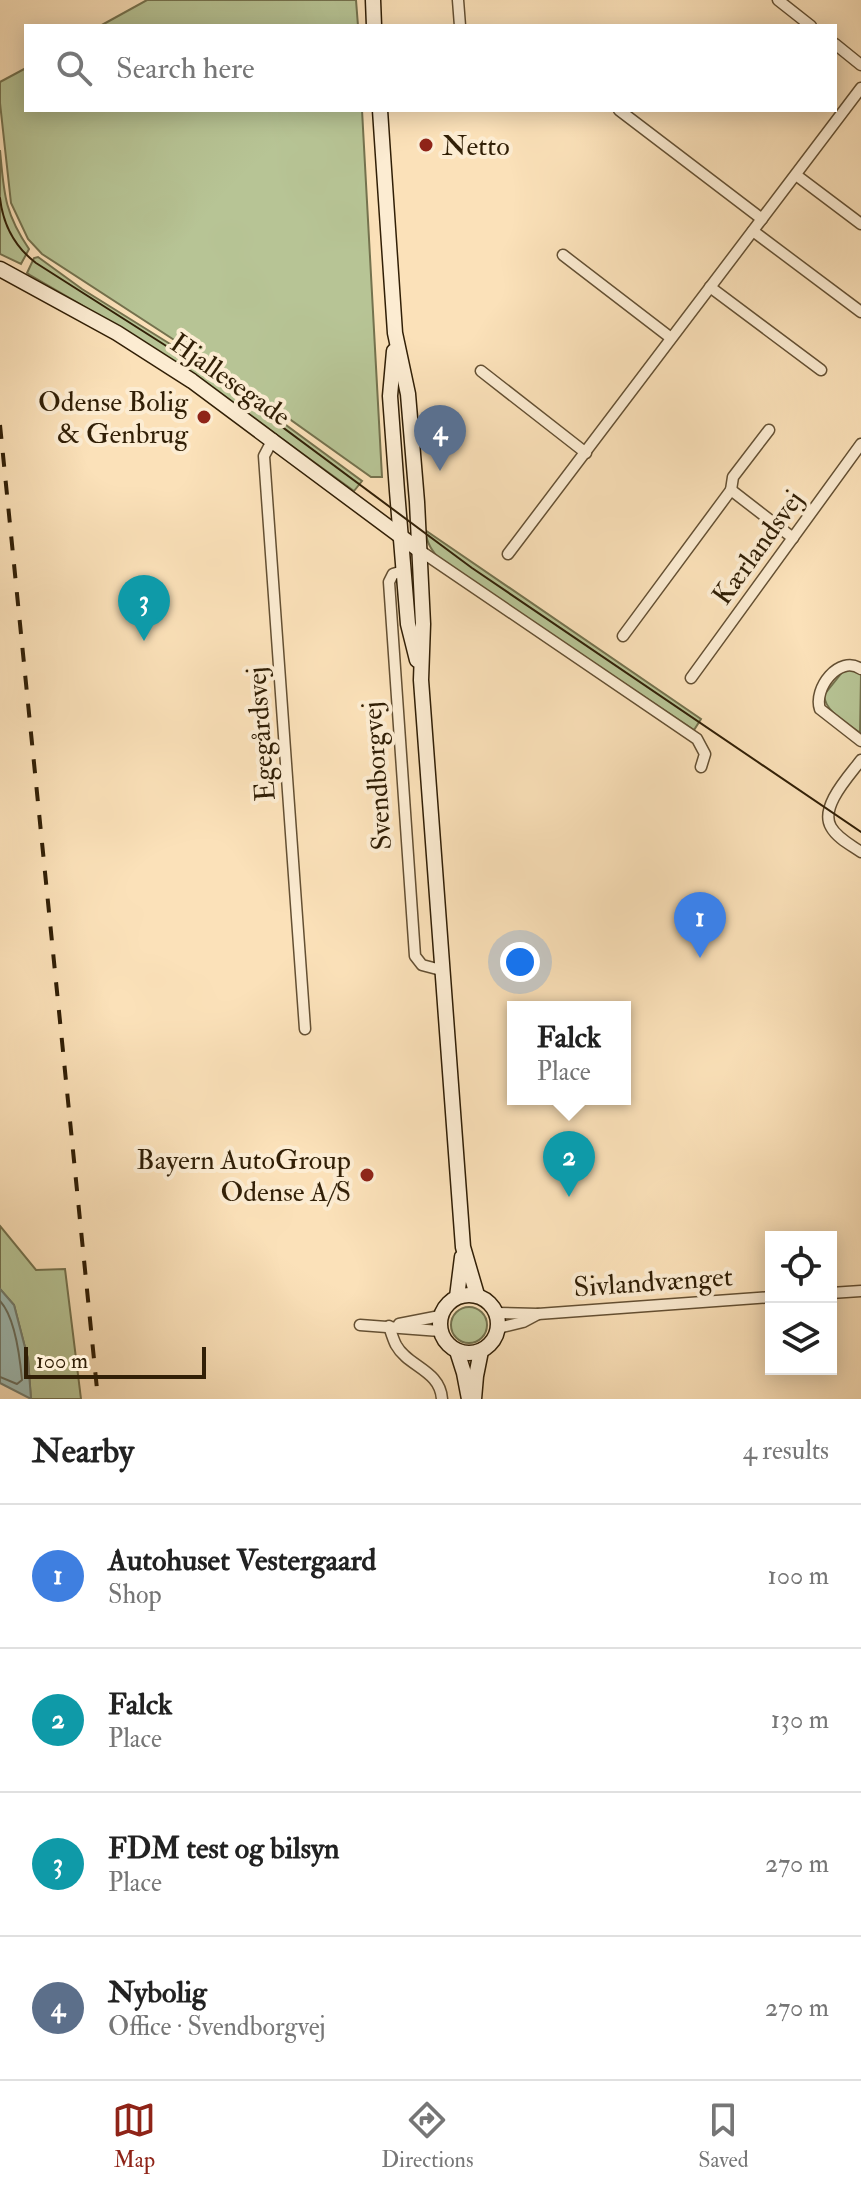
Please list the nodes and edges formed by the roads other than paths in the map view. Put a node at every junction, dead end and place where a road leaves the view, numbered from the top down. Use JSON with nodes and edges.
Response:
{"nodes":[{"id":1,"x":373,"y":0,"type":"edge"},
{"id":2,"x":458,"y":0,"type":"edge"},
{"id":3,"x":778,"y":0,"type":"edge"},
{"id":4,"x":374,"y":24,"type":"edge"},
{"id":5,"x":460,"y":24,"type":"edge"},
{"id":6,"x":808,"y":24,"type":"edge"},
{"id":7,"x":837,"y":46,"type":"edge"},
{"id":8,"x":861,"y":65,"type":"edge"},
{"id":9,"x":861,"y":88,"type":"edge"},
{"id":10,"x":380,"y":112,"type":"edge"},
{"id":11,"x":622,"y":112,"type":"edge"},
{"id":12,"x":796,"y":175,"type":"junction"},
{"id":13,"x":762,"y":219,"type":"junction"},
{"id":14,"x":861,"y":224,"type":"edge"},
{"id":15,"x":753,"y":231,"type":"junction"},
{"id":16,"x":563,"y":255,"type":"dead end"},
{"id":17,"x":0,"y":269,"type":"edge"},
{"id":18,"x":710,"y":287,"type":"junction"},
{"id":19,"x":861,"y":312,"type":"edge"},
{"id":20,"x":395,"y":333,"type":"junction"},
{"id":21,"x":671,"y":338,"type":"junction"},
{"id":22,"x":821,"y":370,"type":"dead end"},
{"id":23,"x":481,"y":371,"type":"dead end"},
{"id":24,"x":769,"y":430,"type":"dead end"},
{"id":25,"x":273,"y":439,"type":"junction"},
{"id":26,"x":861,"y":444,"type":"edge"},
{"id":27,"x":586,"y":453,"type":"junction"},
{"id":28,"x":731,"y":490,"type":"junction"},
{"id":29,"x":400,"y":536,"type":"junction"},
{"id":30,"x":793,"y":538,"type":"junction"},
{"id":31,"x":419,"y":550,"type":"junction"},
{"id":32,"x":508,"y":554,"type":"dead end"},
{"id":33,"x":403,"y":571,"type":"junction"},
{"id":34,"x":623,"y":636,"type":"dead end"},
{"id":35,"x":861,"y":669,"type":"edge"},
{"id":36,"x":691,"y":678,"type":"dead end"},
{"id":37,"x":421,"y":680,"type":"junction"},
{"id":38,"x":861,"y":741,"type":"edge"},
{"id":39,"x":861,"y":760,"type":"edge"},
{"id":40,"x":701,"y":767,"type":"dead end"},
{"id":41,"x":858,"y":850,"type":"edge"},
{"id":42,"x":441,"y":970,"type":"junction"},
{"id":43,"x":305,"y":1029,"type":"dead end"},
{"id":44,"x":463,"y":1247,"type":"junction"},
{"id":45,"x":861,"y":1291,"type":"edge"},
{"id":46,"x":837,"y":1293,"type":"edge"},
{"id":47,"x":477,"y":1295,"type":"junction"},
{"id":48,"x":457,"y":1297,"type":"junction"},
{"id":49,"x":765,"y":1297,"type":"edge"},
{"id":50,"x":497,"y":1320,"type":"junction"},
{"id":51,"x":440,"y":1323,"type":"junction"},
{"id":52,"x":360,"y":1325,"type":"dead end"},
{"id":53,"x":389,"y":1326,"type":"junction"},
{"id":54,"x":457,"y":1351,"type":"junction"},
{"id":55,"x":481,"y":1351,"type":"junction"},
{"id":56,"x":442,"y":1399,"type":"edge"},
{"id":57,"x":472,"y":1399,"type":"edge"}],
"edges":[{"from":1,"to":4,"type":"main road"},
{"from":2,"to":5,"type":"street"},
{"from":3,"to":6,"type":"street"},
{"from":7,"to":8,"type":"street"},
{"from":9,"to":12,"type":"street"},
{"from":10,"to":20,"type":"main road","name":"Svendborgvej"},
{"from":11,"to":13,"type":"street"},
{"from":12,"to":13,"type":"street"},
{"from":12,"to":14,"type":"street"},
{"from":13,"to":15,"type":"street"},
{"from":15,"to":18,"type":"street"},
{"from":15,"to":19,"type":"street"},
{"from":16,"to":21,"type":"street"},
{"from":17,"to":25,"type":"main road","name":"Hjallesegade"},
{"from":18,"to":21,"type":"street"},
{"from":18,"to":22,"type":"street"},
{"from":20,"to":29,"type":"main road","name":"Svendborgvej"},
{"from":20,"to":31,"type":"main road","name":"Svendborgvej"},
{"from":21,"to":27,"type":"street"},
{"from":23,"to":27,"type":"street"},
{"from":24,"to":28,"type":"street"},
{"from":25,"to":29,"type":"main road","name":"Hjallesegade"},
{"from":25,"to":43,"type":"street","name":"Egegårdsvej"},
{"from":26,"to":30,"type":"street","name":"Kærlandsvej"},
{"from":27,"to":32,"type":"street"},
{"from":28,"to":30,"type":"street"},
{"from":28,"to":34,"type":"street"},
{"from":29,"to":31,"type":"main road","name":"Hjallesegade"},
{"from":29,"to":33,"type":"main road","name":"Svendborgvej"},
{"from":30,"to":36,"type":"street","name":"Kærlandsvej"},
{"from":31,"to":37,"type":"main road","name":"Svendborgvej"},
{"from":31,"to":40,"type":"street"},
{"from":33,"to":37,"type":"main road","name":"Svendborgvej"},
{"from":33,"to":42,"type":"street","name":"Svendborgvej"},
{"from":35,"to":38,"type":"street"},
{"from":37,"to":42,"type":"main road","name":"Svendborgvej"},
{"from":39,"to":41,"type":"street"},
{"from":42,"to":44,"type":"main road","name":"Svendborgvej"},
{"from":44,"to":47,"type":"main road","name":"Svendborgvej"},
{"from":44,"to":48,"type":"main road","name":"Svendborgvej"},
{"from":45,"to":46,"type":"street"},
{"from":47,"to":48,"type":"main road"},
{"from":47,"to":50,"type":"main road"},
{"from":48,"to":51,"type":"main road"},
{"from":49,"to":50,"type":"street","name":"Sivlandvænget"},
{"from":50,"to":55,"type":"main road"},
{"from":51,"to":53,"type":"street"},
{"from":51,"to":54,"type":"main road"},
{"from":52,"to":53,"type":"street"},
{"from":53,"to":56,"type":"street"},
{"from":54,"to":55,"type":"main road"},
{"from":54,"to":57,"type":"main road"},
{"from":55,"to":57,"type":"main road"}]}
